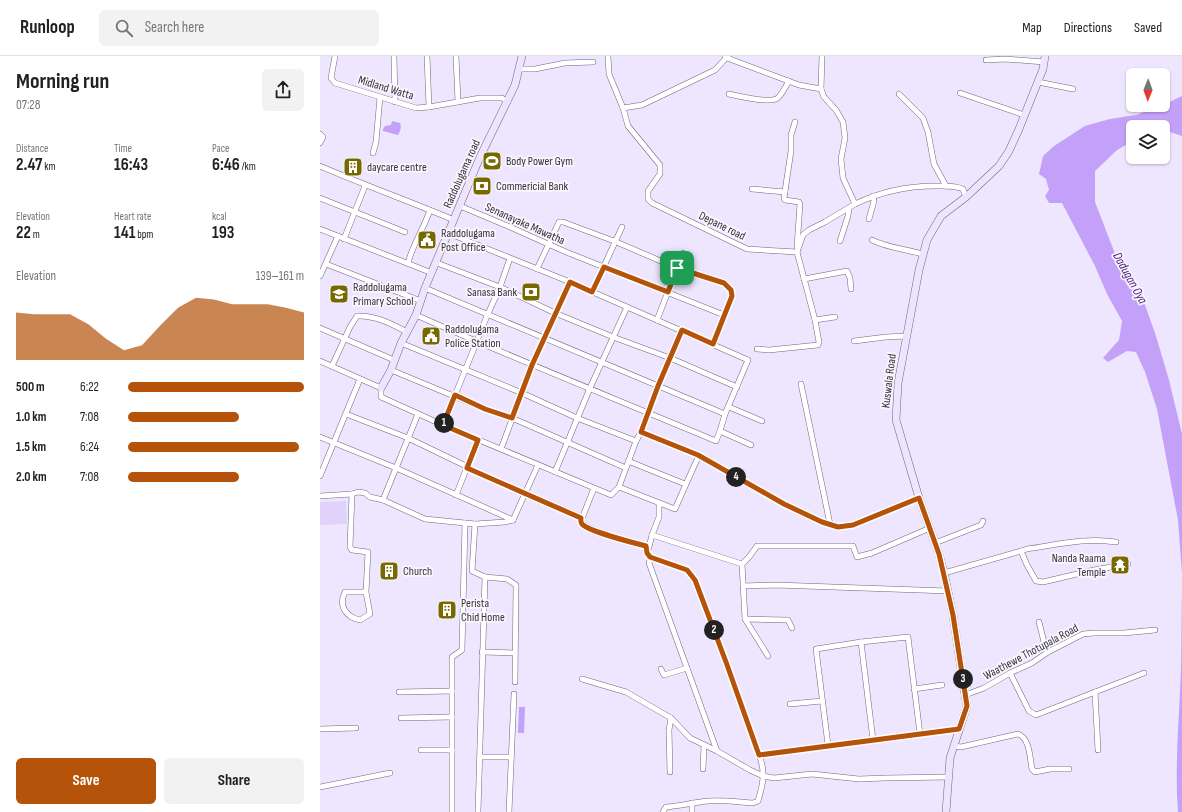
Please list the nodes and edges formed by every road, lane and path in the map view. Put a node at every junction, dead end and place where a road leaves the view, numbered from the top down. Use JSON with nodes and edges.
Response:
{"nodes":[{"id":1,"x":335,"y":56,"type":"edge"},
{"id":2,"x":394,"y":56,"type":"edge"},
{"id":3,"x":428,"y":56,"type":"edge"},
{"id":4,"x":456,"y":56,"type":"edge"},
{"id":5,"x":522,"y":56,"type":"edge"},
{"id":6,"x":608,"y":56,"type":"edge"},
{"id":7,"x":822,"y":56,"type":"edge"},
{"id":8,"x":726,"y":57,"type":"edge"},
{"id":9,"x":1045,"y":59,"type":"edge"},
{"id":10,"x":986,"y":60,"type":"dead end"},
{"id":11,"x":593,"y":62,"type":"dead end"},
{"id":12,"x":520,"y":69,"type":"junction"},
{"id":13,"x":789,"y":81,"type":"junction"},
{"id":14,"x":1038,"y":82,"type":"junction"},
{"id":15,"x":821,"y":89,"type":"junction"},
{"id":16,"x":1073,"y":89,"type":"dead end"},
{"id":17,"x":960,"y":93,"type":"dead end"},
{"id":18,"x":728,"y":94,"type":"dead end"},
{"id":19,"x":899,"y":94,"type":"dead end"},
{"id":20,"x":380,"y":97,"type":"junction"},
{"id":21,"x":395,"y":102,"type":"junction"},
{"id":22,"x":458,"y":102,"type":"junction"},
{"id":23,"x":508,"y":102,"type":"junction"},
{"id":24,"x":429,"y":107,"type":"junction"},
{"id":25,"x":623,"y":108,"type":"junction"},
{"id":26,"x":1024,"y":115,"type":"junction"},
{"id":27,"x":795,"y":122,"type":"dead end"},
{"id":28,"x":320,"y":134,"type":"edge"},
{"id":29,"x":320,"y":143,"type":"edge"},
{"id":30,"x":373,"y":153,"type":"dead end"},
{"id":31,"x":320,"y":166,"type":"edge"},
{"id":32,"x":365,"y":186,"type":"junction"},
{"id":33,"x":946,"y":186,"type":"junction"},
{"id":34,"x":752,"y":189,"type":"dead end"},
{"id":35,"x":785,"y":192,"type":"junction"},
{"id":36,"x":873,"y":196,"type":"junction"},
{"id":37,"x":966,"y":197,"type":"junction"},
{"id":38,"x":320,"y":198,"type":"edge"},
{"id":39,"x":855,"y":204,"type":"junction"},
{"id":40,"x":460,"y":206,"type":"junction"},
{"id":41,"x":849,"y":208,"type":"junction"},
{"id":42,"x":430,"y":210,"type":"junction"},
{"id":43,"x":355,"y":213,"type":"junction"},
{"id":44,"x":869,"y":219,"type":"dead end"},
{"id":45,"x":454,"y":220,"type":"junction"},
{"id":46,"x":622,"y":227,"type":"dead end"},
{"id":47,"x":320,"y":229,"type":"edge"},
{"id":48,"x":405,"y":232,"type":"dead end"},
{"id":49,"x":448,"y":233,"type":"junction"},
{"id":50,"x":338,"y":236,"type":"junction"},
{"id":51,"x":344,"y":239,"type":"junction"},
{"id":52,"x":872,"y":240,"type":"dead end"},
{"id":53,"x":614,"y":241,"type":"junction"},
{"id":54,"x":840,"y":241,"type":"dead end"},
{"id":55,"x":548,"y":244,"type":"junction"},
{"id":56,"x":797,"y":252,"type":"junction"},
{"id":57,"x":683,"y":254,"type":"dead end"},
{"id":58,"x":922,"y":254,"type":"junction"},
{"id":59,"x":510,"y":258,"type":"junction"},
{"id":60,"x":408,"y":263,"type":"junction"},
{"id":61,"x":437,"y":263,"type":"junction"},
{"id":62,"x":326,"y":264,"type":"junction"},
{"id":63,"x":604,"y":267,"type":"junction"},
{"id":64,"x":677,"y":268,"type":"junction"},
{"id":65,"x":537,"y":269,"type":"junction"},
{"id":66,"x":432,"y":273,"type":"junction"},
{"id":67,"x":320,"y":276,"type":"edge"},
{"id":68,"x":804,"y":279,"type":"junction"},
{"id":69,"x":570,"y":282,"type":"junction"},
{"id":70,"x":500,"y":287,"type":"junction"},
{"id":71,"x":426,"y":288,"type":"junction"},
{"id":72,"x":851,"y":289,"type":"dead end"},
{"id":73,"x":592,"y":292,"type":"junction"},
{"id":74,"x":668,"y":292,"type":"junction"},
{"id":75,"x":421,"y":301,"type":"junction"},
{"id":76,"x":627,"y":307,"type":"junction"},
{"id":77,"x":556,"y":313,"type":"junction"},
{"id":78,"x":488,"y":314,"type":"junction"},
{"id":79,"x":416,"y":315,"type":"junction"},
{"id":80,"x":724,"y":315,"type":"junction"},
{"id":81,"x":835,"y":317,"type":"dead end"},
{"id":82,"x":658,"y":320,"type":"junction"},
{"id":83,"x":815,"y":320,"type":"junction"},
{"id":84,"x":320,"y":328,"type":"edge"},
{"id":85,"x":682,"y":330,"type":"junction"},
{"id":86,"x":407,"y":332,"type":"junction"},
{"id":87,"x":907,"y":336,"type":"junction"},
{"id":88,"x":613,"y":337,"type":"junction"},
{"id":89,"x":346,"y":338,"type":"junction"},
{"id":90,"x":545,"y":338,"type":"junction"},
{"id":91,"x":854,"y":341,"type":"dead end"},
{"id":92,"x":477,"y":342,"type":"junction"},
{"id":93,"x":401,"y":344,"type":"junction"},
{"id":94,"x":713,"y":344,"type":"junction"},
{"id":95,"x":757,"y":349,"type":"dead end"},
{"id":96,"x":670,"y":358,"type":"junction"},
{"id":97,"x":394,"y":360,"type":"junction"},
{"id":98,"x":320,"y":361,"type":"edge"},
{"id":99,"x":602,"y":362,"type":"junction"},
{"id":100,"x":532,"y":365,"type":"junction"},
{"id":101,"x":332,"y":366,"type":"junction"},
{"id":102,"x":465,"y":369,"type":"junction"},
{"id":103,"x":391,"y":370,"type":"junction"},
{"id":104,"x":360,"y":379,"type":"junction"},
{"id":105,"x":801,"y":384,"type":"dead end"},
{"id":106,"x":658,"y":386,"type":"junction"},
{"id":107,"x":737,"y":386,"type":"junction"},
{"id":108,"x":382,"y":388,"type":"junction"},
{"id":109,"x":590,"y":388,"type":"junction"},
{"id":110,"x":522,"y":393,"type":"junction"},
{"id":111,"x":455,"y":395,"type":"junction"},
{"id":112,"x":729,"y":407,"type":"junction"},
{"id":113,"x":649,"y":413,"type":"junction"},
{"id":114,"x":346,"y":414,"type":"junction"},
{"id":115,"x":418,"y":414,"type":"junction"},
{"id":116,"x":726,"y":414,"type":"junction"},
{"id":117,"x":512,"y":418,"type":"junction"},
{"id":118,"x":577,"y":418,"type":"junction"},
{"id":119,"x":762,"y":421,"type":"dead end"},
{"id":120,"x":443,"y":425,"type":"junction"},
{"id":121,"x":720,"y":431,"type":"junction"},
{"id":122,"x":641,"y":432,"type":"junction"},
{"id":123,"x":320,"y":437,"type":"edge"},
{"id":124,"x":408,"y":438,"type":"junction"},
{"id":125,"x":478,"y":440,"type":"junction"},
{"id":126,"x":636,"y":441,"type":"junction"},
{"id":127,"x":334,"y":442,"type":"junction"},
{"id":128,"x":568,"y":442,"type":"junction"},
{"id":129,"x":751,"y":445,"type":"dead end"},
{"id":130,"x":501,"y":449,"type":"junction"},
{"id":131,"x":698,"y":455,"type":"junction"},
{"id":132,"x":628,"y":461,"type":"junction"},
{"id":133,"x":538,"y":465,"type":"junction"},
{"id":134,"x":467,"y":467,"type":"junction"},
{"id":135,"x":321,"y":468,"type":"edge"},
{"id":136,"x":396,"y":468,"type":"junction"},
{"id":137,"x":626,"y":468,"type":"junction"},
{"id":138,"x":555,"y":472,"type":"junction"},
{"id":139,"x":320,"y":476,"type":"edge"},
{"id":140,"x":685,"y":484,"type":"junction"},
{"id":141,"x":619,"y":487,"type":"junction"},
{"id":142,"x":594,"y":488,"type":"junction"},
{"id":143,"x":525,"y":493,"type":"junction"},
{"id":144,"x":352,"y":494,"type":"junction"},
{"id":145,"x":456,"y":495,"type":"junction"},
{"id":146,"x":320,"y":496,"type":"edge"},
{"id":147,"x":919,"y":498,"type":"junction"},
{"id":148,"x":383,"y":500,"type":"junction"},
{"id":149,"x":659,"y":503,"type":"junction"},
{"id":150,"x":581,"y":518,"type":"junction"},
{"id":151,"x":513,"y":520,"type":"junction"},
{"id":152,"x":983,"y":521,"type":"dead end"},
{"id":153,"x":465,"y":523,"type":"junction"},
{"id":154,"x":475,"y":524,"type":"junction"},
{"id":155,"x":830,"y":524,"type":"junction"},
{"id":156,"x":930,"y":528,"type":"junction"},
{"id":157,"x":652,"y":535,"type":"junction"},
{"id":158,"x":1116,"y":542,"type":"dead end"},
{"id":159,"x":935,"y":543,"type":"junction"},
{"id":160,"x":646,"y":546,"type":"junction"},
{"id":161,"x":1021,"y":551,"type":"junction"},
{"id":162,"x":650,"y":557,"type":"junction"},
{"id":163,"x":742,"y":564,"type":"junction"},
{"id":164,"x":1128,"y":564,"type":"dead end"},
{"id":165,"x":944,"y":574,"type":"junction"},
{"id":166,"x":485,"y":577,"type":"junction"},
{"id":167,"x":743,"y":586,"type":"junction"},
{"id":168,"x":948,"y":591,"type":"junction"},
{"id":169,"x":366,"y":592,"type":"junction"},
{"id":170,"x":745,"y":618,"type":"junction"},
{"id":171,"x":1039,"y":622,"type":"dead end"},
{"id":172,"x":792,"y":628,"type":"dead end"},
{"id":173,"x":1155,"y":630,"type":"dead end"},
{"id":174,"x":861,"y":642,"type":"junction"},
{"id":175,"x":482,"y":652,"type":"junction"},
{"id":176,"x":1048,"y":652,"type":"junction"},
{"id":177,"x":515,"y":653,"type":"junction"},
{"id":178,"x":768,"y":656,"type":"dead end"},
{"id":179,"x":686,"y":668,"type":"junction"},
{"id":180,"x":661,"y":669,"type":"dead end"},
{"id":181,"x":1010,"y":673,"type":"junction"},
{"id":182,"x":1144,"y":673,"type":"dead end"},
{"id":183,"x":582,"y":679,"type":"dead end"},
{"id":184,"x":515,"y":682,"type":"dead end"},
{"id":185,"x":942,"y":685,"type":"dead end"},
{"id":186,"x":914,"y":689,"type":"junction"},
{"id":187,"x":452,"y":691,"type":"junction"},
{"id":188,"x":399,"y":692,"type":"dead end"},
{"id":189,"x":1095,"y":692,"type":"junction"},
{"id":190,"x":514,"y":694,"type":"dead end"},
{"id":191,"x":966,"y":695,"type":"junction"},
{"id":192,"x":822,"y":701,"type":"junction"},
{"id":193,"x":790,"y":704,"type":"dead end"},
{"id":194,"x":452,"y":717,"type":"junction"},
{"id":195,"x":401,"y":718,"type":"dead end"},
{"id":196,"x":671,"y":718,"type":"junction"},
{"id":197,"x":356,"y":728,"type":"dead end"},
{"id":198,"x":320,"y":729,"type":"edge"},
{"id":199,"x":959,"y":729,"type":"junction"},
{"id":200,"x":920,"y":734,"type":"junction"},
{"id":201,"x":873,"y":740,"type":"junction"},
{"id":202,"x":704,"y":745,"type":"junction"},
{"id":203,"x":828,"y":746,"type":"junction"},
{"id":204,"x":954,"y":746,"type":"junction"},
{"id":205,"x":421,"y":750,"type":"dead end"},
{"id":206,"x":452,"y":750,"type":"junction"},
{"id":207,"x":1098,"y":750,"type":"dead end"},
{"id":208,"x":717,"y":751,"type":"junction"},
{"id":209,"x":759,"y":755,"type":"junction"},
{"id":210,"x":480,"y":757,"type":"junction"},
{"id":211,"x":511,"y":757,"type":"junction"},
{"id":212,"x":1069,"y":769,"type":"dead end"},
{"id":213,"x":703,"y":770,"type":"dead end"},
{"id":214,"x":670,"y":772,"type":"dead end"},
{"id":215,"x":390,"y":773,"type":"dead end"},
{"id":216,"x":763,"y":776,"type":"junction"},
{"id":217,"x":949,"y":777,"type":"junction"},
{"id":218,"x":320,"y":787,"type":"edge"},
{"id":219,"x":692,"y":803,"type":"junction"},
{"id":220,"x":452,"y":812,"type":"edge"},
{"id":221,"x":478,"y":812,"type":"edge"},
{"id":222,"x":509,"y":812,"type":"edge"},
{"id":223,"x":663,"y":812,"type":"edge"},
{"id":224,"x":692,"y":812,"type":"edge"},
{"id":225,"x":946,"y":812,"type":"edge"}],
"edges":[{"from":1,"to":20,"type":"street","name":"Midland Watta"},
{"from":2,"to":21,"type":"street"},
{"from":3,"to":24,"type":"street"},
{"from":4,"to":22,"type":"street"},
{"from":5,"to":12,"type":"street","name":"Raddolugama road"},
{"from":6,"to":25,"type":"street","name":"Depane road"},
{"from":7,"to":15,"type":"street"},
{"from":8,"to":13,"type":"street"},
{"from":8,"to":25,"type":"street"},
{"from":9,"to":10,"type":"street"},
{"from":9,"to":14,"type":"street","name":"Kuswala Road"},
{"from":11,"to":12,"type":"street"},
{"from":12,"to":23,"type":"street","name":"Raddolugama road"},
{"from":13,"to":15,"type":"street"},
{"from":13,"to":18,"type":"street"},
{"from":14,"to":16,"type":"street"},
{"from":14,"to":26,"type":"street","name":"Kuswala Road"},
{"from":15,"to":39,"type":"street"},
{"from":17,"to":26,"type":"street"},
{"from":19,"to":33,"type":"street"},
{"from":20,"to":21,"type":"street","name":"Midland Watta"},
{"from":20,"to":30,"type":"street"},
{"from":21,"to":24,"type":"street","name":"Midland Watta"},
{"from":22,"to":23,"type":"street","name":"Midland Watta"},
{"from":22,"to":24,"type":"street","name":"Midland Watta"},
{"from":23,"to":40,"type":"street","name":"Raddolugama road"},
{"from":25,"to":56,"type":"street","name":"Depane road"},
{"from":26,"to":37,"type":"street","name":"Kuswala Road"},
{"from":27,"to":35,"type":"street"},
{"from":28,"to":29,"type":"street"},
{"from":31,"to":32,"type":"street"},
{"from":32,"to":42,"type":"street"},
{"from":32,"to":43,"type":"street"},
{"from":33,"to":36,"type":"street"},
{"from":33,"to":37,"type":"street"},
{"from":34,"to":35,"type":"street"},
{"from":35,"to":56,"type":"street"},
{"from":36,"to":39,"type":"street"},
{"from":36,"to":44,"type":"street"},
{"from":37,"to":58,"type":"street","name":"Kuswala Road"},
{"from":38,"to":43,"type":"street"},
{"from":39,"to":41,"type":"street"},
{"from":40,"to":45,"type":"street","name":"Raddolugama road"},
{"from":40,"to":55,"type":"street","name":"Senanayake Mawatha"},
{"from":41,"to":54,"type":"street"},
{"from":41,"to":56,"type":"street"},
{"from":42,"to":45,"type":"street"},
{"from":42,"to":60,"type":"street"},
{"from":43,"to":48,"type":"street"},
{"from":43,"to":51,"type":"street"},
{"from":45,"to":49,"type":"street","name":"Raddolugama road"},
{"from":46,"to":53,"type":"street"},
{"from":47,"to":50,"type":"street"},
{"from":49,"to":59,"type":"street"},
{"from":49,"to":61,"type":"street","name":"Raddolugama road"},
{"from":50,"to":51,"type":"street"},
{"from":50,"to":62,"type":"street"},
{"from":51,"to":60,"type":"street"},
{"from":52,"to":58,"type":"street"},
{"from":53,"to":55,"type":"street"},
{"from":53,"to":63,"type":"street"},
{"from":53,"to":64,"type":"street"},
{"from":55,"to":63,"type":"street","name":"Senanayake Mawatha"},
{"from":55,"to":65,"type":"street"},
{"from":56,"to":68,"type":"street"},
{"from":57,"to":64,"type":"street"},
{"from":58,"to":87,"type":"street","name":"Kuswala Road"},
{"from":59,"to":65,"type":"street"},
{"from":59,"to":70,"type":"street"},
{"from":60,"to":66,"type":"street"},
{"from":61,"to":66,"type":"street","name":"Raddolugama road"},
{"from":61,"to":70,"type":"street"},
{"from":62,"to":67,"type":"street"},
{"from":62,"to":75,"type":"street"},
{"from":63,"to":73,"type":"street"},
{"from":63,"to":74,"type":"street","name":"Senanayake Mawatha"},
{"from":64,"to":74,"type":"street"},
{"from":64,"to":80,"type":"street"},
{"from":65,"to":69,"type":"street"},
{"from":66,"to":71,"type":"street","name":"Raddolugama road"},
{"from":68,"to":72,"type":"street"},
{"from":68,"to":83,"type":"street"},
{"from":69,"to":73,"type":"street"},
{"from":69,"to":77,"type":"street"},
{"from":70,"to":77,"type":"street"},
{"from":70,"to":78,"type":"street"},
{"from":71,"to":75,"type":"street","name":"Raddolugama road"},
{"from":71,"to":78,"type":"street"},
{"from":73,"to":76,"type":"street"},
{"from":74,"to":80,"type":"street","name":"Senanayake Mawatha"},
{"from":74,"to":82,"type":"street"},
{"from":75,"to":79,"type":"street","name":"Raddolugama road"},
{"from":76,"to":82,"type":"street"},
{"from":76,"to":88,"type":"street"},
{"from":77,"to":88,"type":"street"},
{"from":77,"to":90,"type":"street"},
{"from":78,"to":90,"type":"street"},
{"from":78,"to":92,"type":"street"},
{"from":79,"to":86,"type":"street","name":"Raddolugama road"},
{"from":79,"to":92,"type":"street"},
{"from":80,"to":94,"type":"street"},
{"from":81,"to":83,"type":"street"},
{"from":82,"to":85,"type":"street"},
{"from":83,"to":95,"type":"street"},
{"from":84,"to":89,"type":"street"},
{"from":85,"to":94,"type":"street"},
{"from":85,"to":96,"type":"street"},
{"from":86,"to":89,"type":"street"},
{"from":86,"to":93,"type":"street","name":"Raddolugama road"},
{"from":87,"to":91,"type":"street"},
{"from":87,"to":147,"type":"street","name":"Kuswala Road"},
{"from":88,"to":96,"type":"street"},
{"from":88,"to":99,"type":"street"},
{"from":89,"to":97,"type":"street"},
{"from":89,"to":101,"type":"street"},
{"from":90,"to":99,"type":"street"},
{"from":90,"to":100,"type":"street"},
{"from":92,"to":100,"type":"street"},
{"from":92,"to":102,"type":"street"},
{"from":93,"to":97,"type":"street","name":"Raddolugama road"},
{"from":93,"to":102,"type":"street"},
{"from":94,"to":107,"type":"street"},
{"from":96,"to":106,"type":"street"},
{"from":96,"to":107,"type":"street"},
{"from":97,"to":103,"type":"street","name":"Raddolugama road"},
{"from":98,"to":101,"type":"street"},
{"from":99,"to":106,"type":"street"},
{"from":99,"to":109,"type":"street"},
{"from":100,"to":109,"type":"street"},
{"from":100,"to":110,"type":"street"},
{"from":101,"to":104,"type":"street"},
{"from":102,"to":110,"type":"street"},
{"from":102,"to":111,"type":"street"},
{"from":103,"to":108,"type":"street","name":"Raddolugama road"},
{"from":103,"to":111,"type":"street"},
{"from":104,"to":108,"type":"street"},
{"from":104,"to":114,"type":"street"},
{"from":105,"to":155,"type":"street"},
{"from":106,"to":113,"type":"street"},
{"from":106,"to":116,"type":"street"},
{"from":107,"to":112,"type":"street"},
{"from":108,"to":115,"type":"street"},
{"from":109,"to":113,"type":"street"},
{"from":109,"to":118,"type":"street"},
{"from":110,"to":117,"type":"street"},
{"from":110,"to":118,"type":"street"},
{"from":111,"to":117,"type":"street"},
{"from":111,"to":120,"type":"street"},
{"from":112,"to":116,"type":"street"},
{"from":112,"to":119,"type":"street"},
{"from":113,"to":121,"type":"street"},
{"from":113,"to":122,"type":"street"},
{"from":114,"to":124,"type":"street"},
{"from":114,"to":127,"type":"street"},
{"from":115,"to":120,"type":"street"},
{"from":115,"to":124,"type":"street"},
{"from":116,"to":121,"type":"street"},
{"from":117,"to":128,"type":"street"},
{"from":117,"to":130,"type":"street"},
{"from":118,"to":126,"type":"street"},
{"from":118,"to":128,"type":"street"},
{"from":120,"to":125,"type":"street"},
{"from":121,"to":129,"type":"street"},
{"from":122,"to":126,"type":"street"},
{"from":122,"to":131,"type":"street"},
{"from":123,"to":127,"type":"street"},
{"from":124,"to":134,"type":"street"},
{"from":124,"to":136,"type":"street"},
{"from":125,"to":130,"type":"street"},
{"from":125,"to":134,"type":"street"},
{"from":126,"to":132,"type":"street"},
{"from":127,"to":135,"type":"street"},
{"from":127,"to":136,"type":"street"},
{"from":128,"to":137,"type":"street"},
{"from":128,"to":138,"type":"street"},
{"from":130,"to":133,"type":"street"},
{"from":131,"to":140,"type":"street"},
{"from":131,"to":155,"type":"street"},
{"from":132,"to":137,"type":"street"},
{"from":132,"to":140,"type":"street"},
{"from":133,"to":138,"type":"street"},
{"from":133,"to":143,"type":"street"},
{"from":134,"to":143,"type":"street"},
{"from":134,"to":145,"type":"street"},
{"from":135,"to":139,"type":"street"},
{"from":136,"to":145,"type":"street"},
{"from":136,"to":148,"type":"street"},
{"from":137,"to":141,"type":"street"},
{"from":138,"to":142,"type":"street"},
{"from":140,"to":149,"type":"street"},
{"from":141,"to":142,"type":"street"},
{"from":141,"to":149,"type":"street"},
{"from":142,"to":150,"type":"street"},
{"from":143,"to":150,"type":"street"},
{"from":143,"to":151,"type":"street"},
{"from":144,"to":146,"type":"street"},
{"from":144,"to":148,"type":"street"},
{"from":144,"to":169,"type":"street"},
{"from":145,"to":151,"type":"street"},
{"from":147,"to":155,"type":"street"},
{"from":147,"to":156,"type":"street","name":"Kuswala Road"},
{"from":148,"to":153,"type":"street"},
{"from":149,"to":157,"type":"street"},
{"from":150,"to":160,"type":"street"},
{"from":151,"to":154,"type":"street"},
{"from":152,"to":159,"type":"street"},
{"from":153,"to":154,"type":"street"},
{"from":153,"to":187,"type":"street"},
{"from":154,"to":166,"type":"street"},
{"from":156,"to":159,"type":"street","name":"Kuswala Road"},
{"from":156,"to":163,"type":"street"},
{"from":157,"to":160,"type":"street"},
{"from":157,"to":163,"type":"street"},
{"from":158,"to":161,"type":"street"},
{"from":159,"to":165,"type":"street","name":"Kuswala Road"},
{"from":160,"to":162,"type":"street"},
{"from":161,"to":164,"type":"street"},
{"from":161,"to":165,"type":"street"},
{"from":162,"to":179,"type":"street"},
{"from":162,"to":209,"type":"street"},
{"from":163,"to":167,"type":"street"},
{"from":165,"to":168,"type":"street","name":"Kuswala Road"},
{"from":166,"to":175,"type":"street"},
{"from":166,"to":177,"type":"street"},
{"from":167,"to":168,"type":"street"},
{"from":167,"to":170,"type":"street"},
{"from":168,"to":191,"type":"street","name":"Kuswala Road"},
{"from":169,"to":169,"type":"street"},
{"from":170,"to":172,"type":"street"},
{"from":170,"to":178,"type":"street"},
{"from":171,"to":176,"type":"street"},
{"from":173,"to":176,"type":"street","name":"Waathewe Thotupala Road"},
{"from":174,"to":186,"type":"street"},
{"from":174,"to":192,"type":"street"},
{"from":174,"to":201,"type":"street"},
{"from":175,"to":177,"type":"street"},
{"from":175,"to":210,"type":"street"},
{"from":176,"to":181,"type":"street","name":"Waathewe Thotupala Road"},
{"from":177,"to":184,"type":"street"},
{"from":179,"to":180,"type":"street"},
{"from":179,"to":208,"type":"street"},
{"from":181,"to":189,"type":"street"},
{"from":181,"to":191,"type":"street","name":"Waathewe Thotupala Road"},
{"from":182,"to":189,"type":"street"},
{"from":183,"to":196,"type":"street"},
{"from":185,"to":186,"type":"street"},
{"from":186,"to":200,"type":"street"},
{"from":187,"to":188,"type":"street"},
{"from":187,"to":194,"type":"street"},
{"from":189,"to":207,"type":"street"},
{"from":190,"to":211,"type":"street"},
{"from":191,"to":199,"type":"street","name":"Kuswala Road"},
{"from":192,"to":193,"type":"street"},
{"from":192,"to":203,"type":"street"},
{"from":194,"to":195,"type":"street"},
{"from":194,"to":206,"type":"street"},
{"from":196,"to":202,"type":"street"},
{"from":196,"to":214,"type":"street"},
{"from":197,"to":198,"type":"street"},
{"from":199,"to":200,"type":"street"},
{"from":199,"to":204,"type":"street","name":"Kuswala Road"},
{"from":200,"to":201,"type":"street"},
{"from":201,"to":203,"type":"street"},
{"from":202,"to":208,"type":"street"},
{"from":202,"to":213,"type":"street"},
{"from":203,"to":209,"type":"street"},
{"from":204,"to":212,"type":"street"},
{"from":204,"to":217,"type":"street","name":"Kuswala Road"},
{"from":205,"to":206,"type":"street"},
{"from":206,"to":220,"type":"street"},
{"from":208,"to":216,"type":"street"},
{"from":209,"to":216,"type":"street"},
{"from":210,"to":211,"type":"street"},
{"from":210,"to":221,"type":"street"},
{"from":211,"to":222,"type":"street"},
{"from":215,"to":218,"type":"street"},
{"from":216,"to":217,"type":"street"},
{"from":216,"to":219,"type":"street"},
{"from":217,"to":225,"type":"street","name":"Kuswala Road"},
{"from":219,"to":223,"type":"street"},
{"from":219,"to":224,"type":"street"}]}
